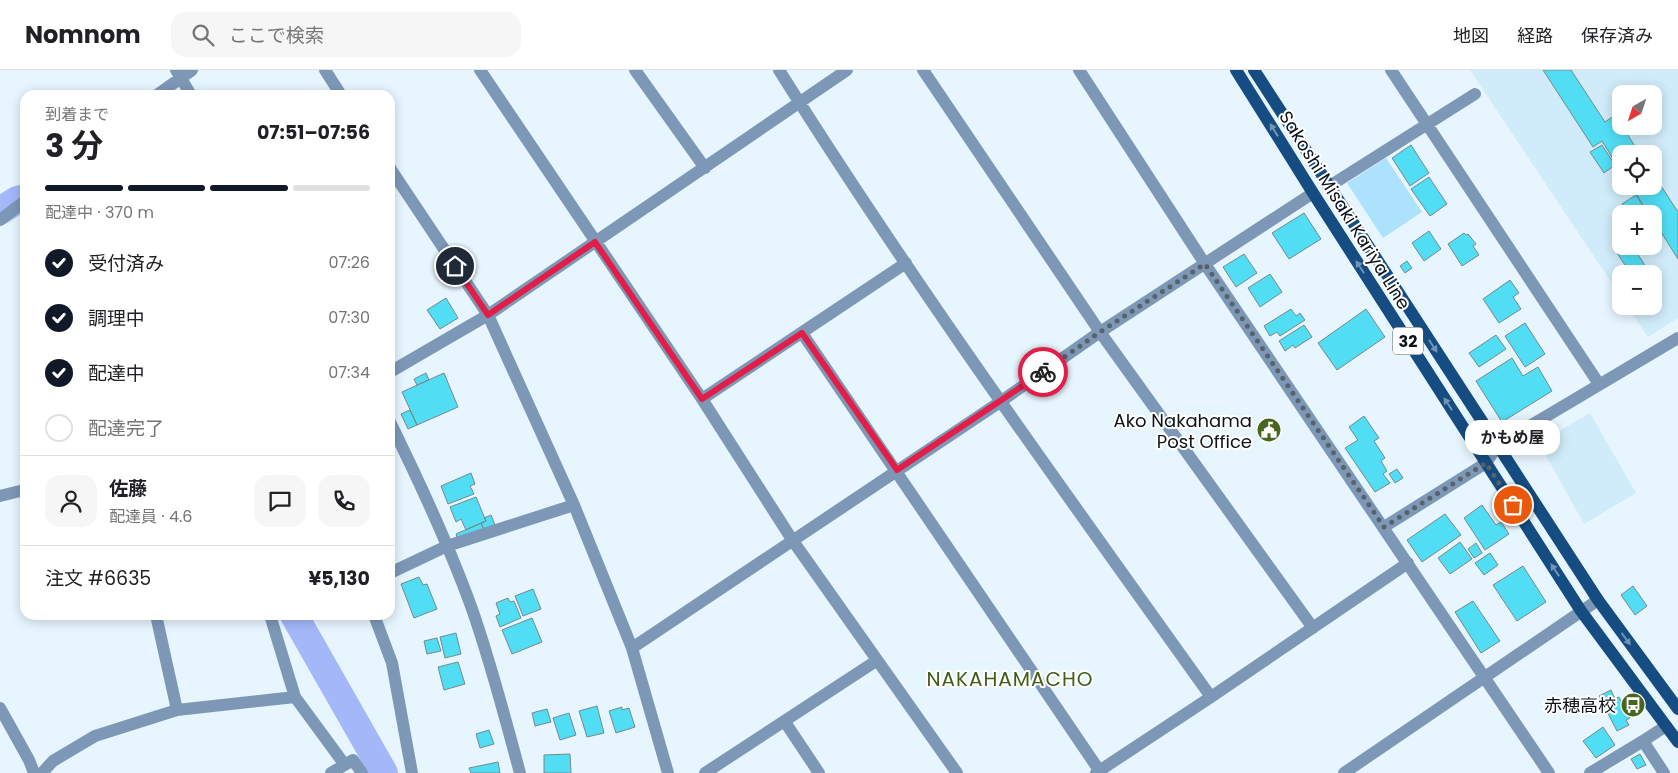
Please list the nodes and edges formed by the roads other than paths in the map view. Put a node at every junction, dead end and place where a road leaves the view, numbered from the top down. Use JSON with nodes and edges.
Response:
{"nodes":[{"id":1,"x":192,"y":70,"type":"edge"},
{"id":2,"x":325,"y":70,"type":"edge"},
{"id":3,"x":480,"y":70,"type":"edge"},
{"id":4,"x":635,"y":70,"type":"edge"},
{"id":5,"x":779,"y":70,"type":"edge"},
{"id":6,"x":847,"y":70,"type":"edge"},
{"id":7,"x":923,"y":70,"type":"edge"},
{"id":8,"x":1079,"y":70,"type":"edge"},
{"id":9,"x":1236,"y":70,"type":"edge"},
{"id":10,"x":1254,"y":70,"type":"edge"},
{"id":11,"x":1391,"y":70,"type":"edge"},
{"id":12,"x":178,"y":74,"type":"edge"},
{"id":13,"x":162,"y":90,"type":"edge"},
{"id":14,"x":188,"y":90,"type":"edge"},
{"id":15,"x":338,"y":90,"type":"edge"},
{"id":16,"x":1475,"y":94,"type":"dead end"},
{"id":17,"x":800,"y":103,"type":"junction"},
{"id":18,"x":1427,"y":124,"type":"junction"},
{"id":19,"x":705,"y":168,"type":"junction"},
{"id":20,"x":395,"y":176,"type":"edge"},
{"id":21,"x":1328,"y":187,"type":"junction"},
{"id":22,"x":1313,"y":193,"type":"junction"},
{"id":23,"x":20,"y":205,"type":"edge"},
{"id":24,"x":0,"y":220,"type":"edge"},
{"id":25,"x":595,"y":242,"type":"junction"},
{"id":26,"x":906,"y":263,"type":"junction"},
{"id":27,"x":1205,"y":264,"type":"junction"},
{"id":28,"x":488,"y":315,"type":"junction"},
{"id":29,"x":1100,"y":332,"type":"junction"},
{"id":30,"x":802,"y":333,"type":"junction"},
{"id":31,"x":1678,"y":338,"type":"edge"},
{"id":32,"x":395,"y":369,"type":"edge"},
{"id":33,"x":1599,"y":384,"type":"junction"},
{"id":34,"x":702,"y":399,"type":"junction"},
{"id":35,"x":1000,"y":402,"type":"junction"},
{"id":36,"x":395,"y":432,"type":"edge"},
{"id":37,"x":1498,"y":445,"type":"junction"},
{"id":38,"x":1486,"y":463,"type":"junction"},
{"id":39,"x":897,"y":470,"type":"junction"},
{"id":40,"x":20,"y":491,"type":"edge"},
{"id":41,"x":0,"y":496,"type":"edge"},
{"id":42,"x":574,"y":505,"type":"junction"},
{"id":43,"x":1384,"y":527,"type":"junction"},
{"id":44,"x":793,"y":541,"type":"junction"},
{"id":45,"x":447,"y":546,"type":"junction"},
{"id":46,"x":1408,"y":563,"type":"junction"},
{"id":47,"x":395,"y":571,"type":"edge"},
{"id":48,"x":1598,"y":600,"type":"junction"},
{"id":49,"x":1582,"y":611,"type":"junction"},
{"id":50,"x":157,"y":620,"type":"edge"},
{"id":51,"x":272,"y":620,"type":"edge"},
{"id":52,"x":376,"y":620,"type":"edge"},
{"id":53,"x":1313,"y":628,"type":"junction"},
{"id":54,"x":632,"y":648,"type":"junction"},
{"id":55,"x":876,"y":661,"type":"junction"},
{"id":56,"x":1485,"y":678,"type":"junction"},
{"id":57,"x":1211,"y":697,"type":"junction"},
{"id":58,"x":295,"y":698,"type":"junction"},
{"id":59,"x":0,"y":708,"type":"edge"},
{"id":60,"x":1678,"y":709,"type":"edge"},
{"id":61,"x":177,"y":710,"type":"junction"},
{"id":62,"x":785,"y":722,"type":"junction"},
{"id":63,"x":1666,"y":726,"type":"junction"},
{"id":64,"x":1643,"y":741,"type":"junction"},
{"id":65,"x":1678,"y":742,"type":"edge"},
{"id":66,"x":345,"y":765,"type":"junction"},
{"id":67,"x":1099,"y":772,"type":"edge"},
{"id":68,"x":34,"y":773,"type":"edge"},
{"id":69,"x":42,"y":773,"type":"edge"},
{"id":70,"x":331,"y":773,"type":"edge"},
{"id":71,"x":362,"y":773,"type":"edge"},
{"id":72,"x":412,"y":773,"type":"edge"},
{"id":73,"x":520,"y":773,"type":"edge"},
{"id":74,"x":668,"y":773,"type":"edge"},
{"id":75,"x":705,"y":773,"type":"edge"},
{"id":76,"x":819,"y":773,"type":"edge"},
{"id":77,"x":956,"y":773,"type":"edge"},
{"id":78,"x":1344,"y":773,"type":"edge"},
{"id":79,"x":1549,"y":773,"type":"edge"},
{"id":80,"x":1590,"y":773,"type":"edge"},
{"id":81,"x":1664,"y":773,"type":"edge"}],
"edges":[{"from":1,"to":12,"type":"street"},
{"from":2,"to":15,"type":"street"},
{"from":3,"to":25,"type":"street"},
{"from":4,"to":19,"type":"street"},
{"from":5,"to":17,"type":"street"},
{"from":6,"to":17,"type":"street"},
{"from":7,"to":29,"type":"street"},
{"from":8,"to":27,"type":"street"},
{"from":22,"to":9,"type":"main road","name":"Sakoshi Misaki Kariya Line","number":"32","one_way":true},
{"from":10,"to":21,"type":"main road","name":"Sakoshi Misaki Kariya Line","number":"32"},
{"from":11,"to":18,"type":"street"},
{"from":12,"to":13,"type":"street"},
{"from":12,"to":14,"type":"street"},
{"from":16,"to":18,"type":"street"},
{"from":17,"to":19,"type":"street"},
{"from":17,"to":26,"type":"street"},
{"from":18,"to":21,"type":"street"},
{"from":18,"to":33,"type":"street"},
{"from":19,"to":25,"type":"street"},
{"from":20,"to":28,"type":"street"},
{"from":21,"to":37,"type":"main road","name":"Sakoshi Misaki Kariya Line","number":"32","one_way":true},
{"from":22,"to":27,"type":"street"},
{"from":38,"to":22,"type":"main road","name":"Sakoshi Misaki Kariya Line","number":"32","one_way":true},
{"from":23,"to":24,"type":"street"},
{"from":25,"to":28,"type":"street"},
{"from":25,"to":34,"type":"street"},
{"from":26,"to":30,"type":"street"},
{"from":26,"to":35,"type":"street"},
{"from":27,"to":29,"type":"street"},
{"from":27,"to":43,"type":"street"},
{"from":28,"to":32,"type":"street"},
{"from":28,"to":42,"type":"street"},
{"from":29,"to":35,"type":"street"},
{"from":29,"to":53,"type":"street"},
{"from":30,"to":34,"type":"street"},
{"from":30,"to":39,"type":"street"},
{"from":31,"to":33,"type":"street"},
{"from":33,"to":37,"type":"street"},
{"from":34,"to":44,"type":"street"},
{"from":35,"to":39,"type":"street"},
{"from":35,"to":57,"type":"street"},
{"from":36,"to":45,"type":"street"},
{"from":37,"to":38,"type":"street"},
{"from":37,"to":48,"type":"main road","name":"Sakoshi Misaki Kariya Line","number":"32"},
{"from":38,"to":43,"type":"street"},
{"from":49,"to":38,"type":"main road","name":"Sakoshi Misaki Kariya Line","number":"32","one_way":true},
{"from":39,"to":44,"type":"street"},
{"from":39,"to":67,"type":"street"},
{"from":40,"to":41,"type":"street"},
{"from":42,"to":45,"type":"street"},
{"from":42,"to":54,"type":"street"},
{"from":43,"to":46,"type":"street"},
{"from":44,"to":54,"type":"street"},
{"from":44,"to":55,"type":"street"},
{"from":45,"to":47,"type":"street"},
{"from":45,"to":73,"type":"street"},
{"from":46,"to":53,"type":"street"},
{"from":46,"to":56,"type":"street"},
{"from":48,"to":49,"type":"street"},
{"from":48,"to":60,"type":"main road","name":"Sakoshi Misaki Kariya Line","number":"32","one_way":true},
{"from":49,"to":56,"type":"street"},
{"from":49,"to":63,"type":"main road","name":"Sakoshi Misaki Kariya Line","number":"32"},
{"from":50,"to":61,"type":"street"},
{"from":51,"to":58,"type":"street"},
{"from":52,"to":72,"type":"street"},
{"from":53,"to":57,"type":"street"},
{"from":54,"to":74,"type":"street"},
{"from":55,"to":62,"type":"street"},
{"from":55,"to":77,"type":"street"},
{"from":56,"to":78,"type":"street"},
{"from":56,"to":79,"type":"street"},
{"from":57,"to":67,"type":"street"},
{"from":58,"to":61,"type":"street"},
{"from":58,"to":66,"type":"street"},
{"from":59,"to":68,"type":"street"},
{"from":61,"to":69,"type":"street"},
{"from":62,"to":75,"type":"street"},
{"from":62,"to":76,"type":"street"},
{"from":63,"to":64,"type":"street"},
{"from":63,"to":65,"type":"main road","name":"Sakoshi Misaki Kariya Line","number":"32"},
{"from":64,"to":80,"type":"street"},
{"from":64,"to":81,"type":"street"},
{"from":66,"to":70,"type":"street"},
{"from":66,"to":71,"type":"street"}]}
